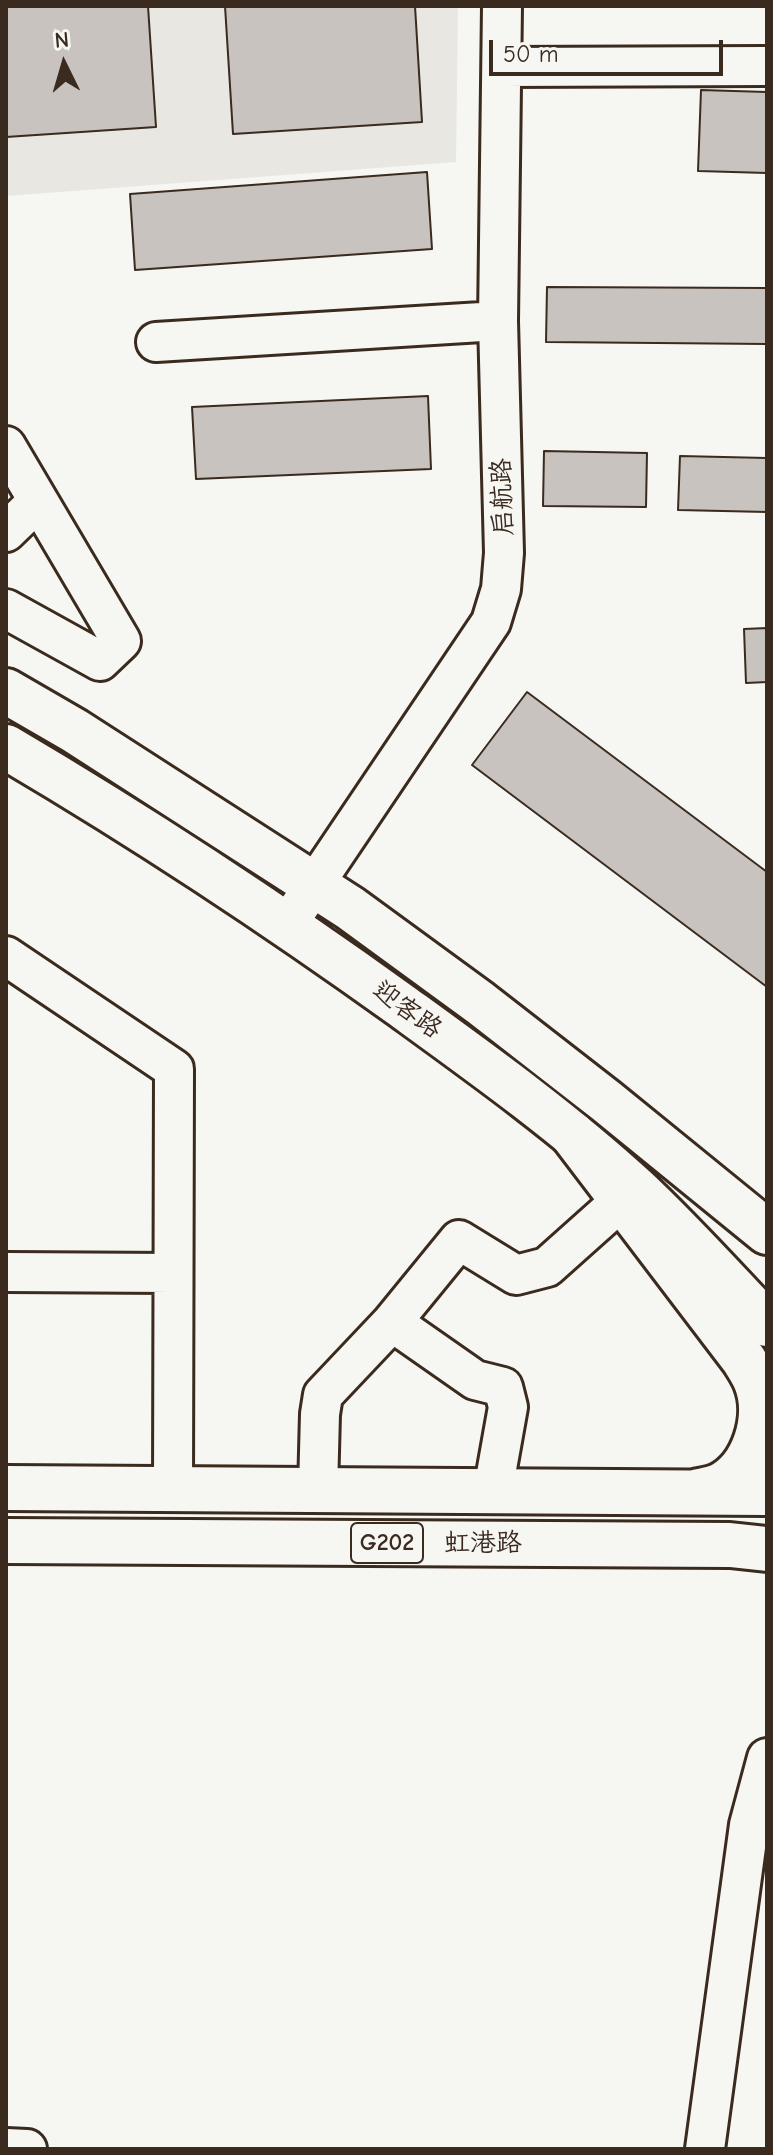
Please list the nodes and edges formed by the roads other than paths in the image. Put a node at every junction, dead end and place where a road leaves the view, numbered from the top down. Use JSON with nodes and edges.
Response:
{"nodes":[{"id":1,"x":502,"y":6,"type":"edge"},
{"id":2,"x":767,"y":66,"type":"edge"},
{"id":3,"x":503,"y":67,"type":"junction"},
{"id":4,"x":498,"y":321,"type":"junction"},
{"id":5,"x":156,"y":342,"type":"dead end"},
{"id":6,"x":6,"y":446,"type":"edge"},
{"id":7,"x":38,"y":501,"type":"junction"},
{"id":8,"x":6,"y":532,"type":"edge"},
{"id":9,"x":6,"y":609,"type":"edge"},
{"id":10,"x":6,"y":691,"type":"edge"},
{"id":11,"x":6,"y":747,"type":"edge"},
{"id":12,"x":314,"y":884,"type":"junction"},
{"id":13,"x":287,"y":925,"type":"junction"},
{"id":14,"x":6,"y":956,"type":"edge"},
{"id":15,"x":572,"y":1134,"type":"junction"},
{"id":16,"x":622,"y":1200,"type":"junction"},
{"id":17,"x":767,"y":1232,"type":"edge"},
{"id":18,"x":6,"y":1272,"type":"edge"},
{"id":19,"x":172,"y":1273,"type":"junction"},
{"id":20,"x":392,"y":1322,"type":"junction"},
{"id":21,"x":767,"y":1324,"type":"edge"},
{"id":22,"x":6,"y":1488,"type":"edge"},
{"id":23,"x":173,"y":1489,"type":"junction"},
{"id":24,"x":318,"y":1490,"type":"junction"},
{"id":25,"x":493,"y":1491,"type":"junction"},
{"id":26,"x":694,"y":1492,"type":"junction"},
{"id":27,"x":767,"y":1493,"type":"edge"},
{"id":28,"x":6,"y":1541,"type":"edge"},
{"id":29,"x":767,"y":1549,"type":"edge"},
{"id":30,"x":767,"y":1758,"type":"edge"},
{"id":31,"x":6,"y":2148,"type":"edge"},
{"id":32,"x":27,"y":2149,"type":"edge"},
{"id":33,"x":705,"y":2149,"type":"edge"}],
"edges":[{"from":1,"to":3,"type":"street","name":"启航路"},
{"from":2,"to":3,"type":"street"},
{"from":3,"to":4,"type":"street","name":"启航路"},
{"from":4,"to":5,"type":"street"},
{"from":4,"to":12,"type":"street","name":"启航路"},
{"from":6,"to":7,"type":"street"},
{"from":7,"to":8,"type":"street"},
{"from":7,"to":9,"type":"street"},
{"from":10,"to":12,"type":"main road","name":"迎客路"},
{"from":11,"to":13,"type":"main road","name":"迎客路"},
{"from":12,"to":13,"type":"street","name":"启航路"},
{"from":12,"to":17,"type":"main road","name":"迎客路"},
{"from":13,"to":15,"type":"main road","name":"迎客路"},
{"from":14,"to":19,"type":"street"},
{"from":15,"to":16,"type":"main road"},
{"from":15,"to":21,"type":"main road","name":"迎客路"},
{"from":16,"to":20,"type":"street"},
{"from":16,"to":26,"type":"main road"},
{"from":18,"to":19,"type":"street"},
{"from":19,"to":23,"type":"street"},
{"from":20,"to":24,"type":"street"},
{"from":20,"to":25,"type":"street"},
{"from":22,"to":23,"type":"main road","name":"虹港路","number":"G202"},
{"from":23,"to":24,"type":"main road","name":"虹港路","number":"G202"},
{"from":24,"to":25,"type":"main road","name":"虹港路","number":"G202"},
{"from":25,"to":26,"type":"main road","name":"虹港路","number":"G202"},
{"from":26,"to":27,"type":"main road","name":"虹港路","number":"G202"},
{"from":28,"to":29,"type":"main road","name":"虹港路","number":"G202"},
{"from":30,"to":33,"type":"street"},
{"from":31,"to":32,"type":"street"}]}
